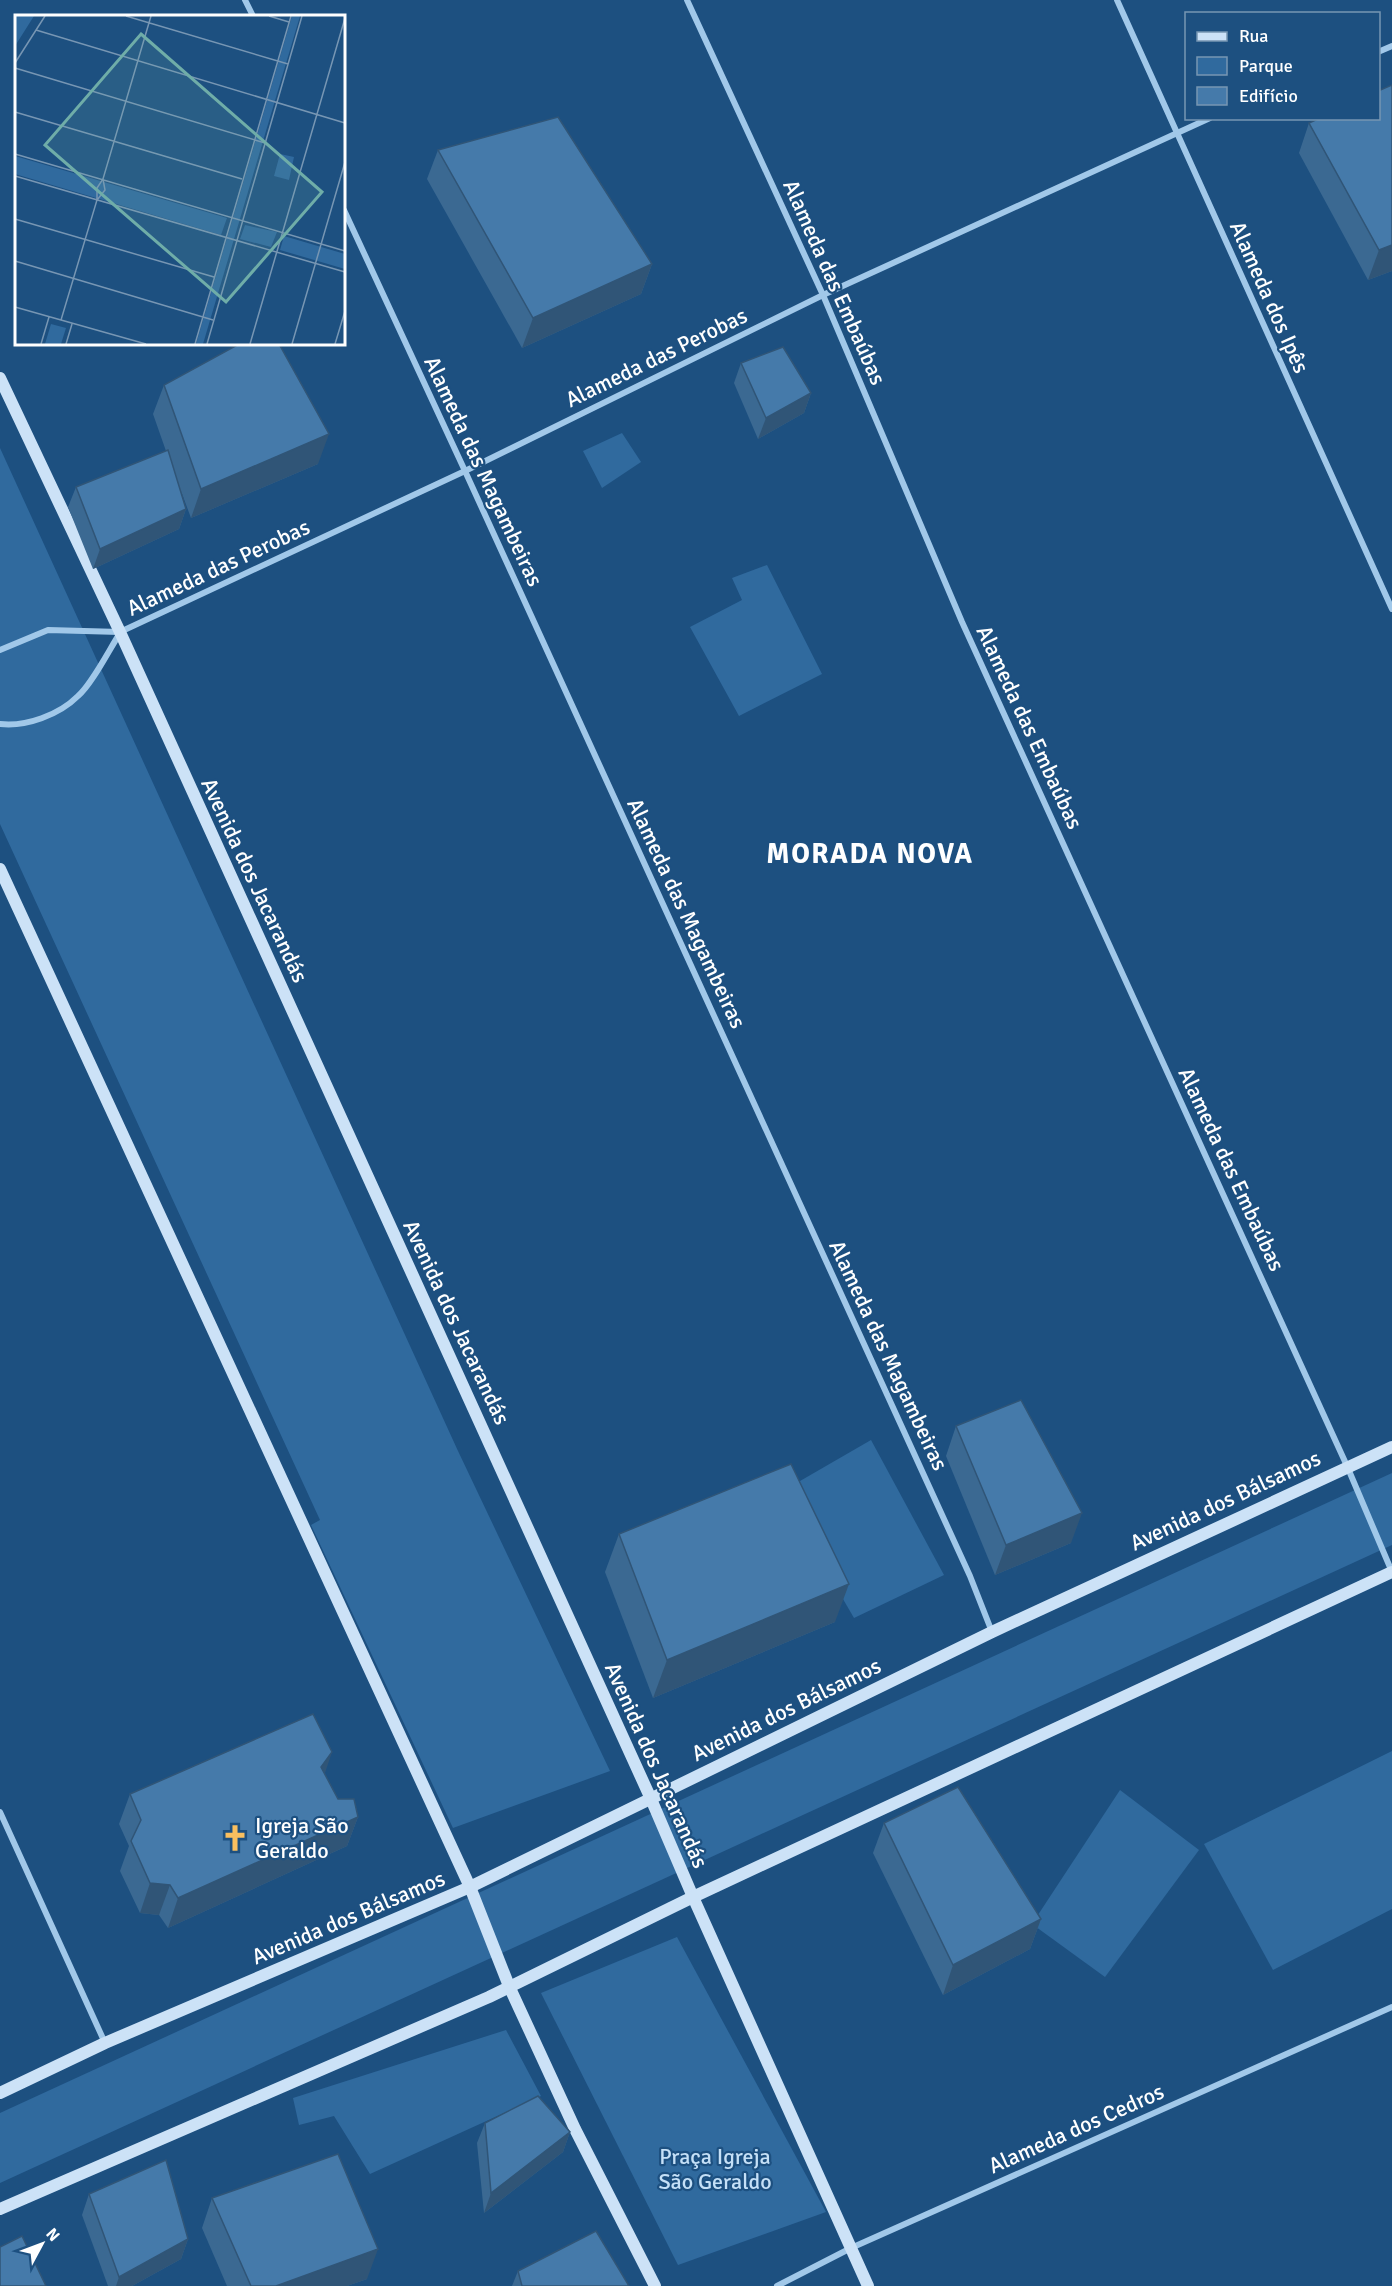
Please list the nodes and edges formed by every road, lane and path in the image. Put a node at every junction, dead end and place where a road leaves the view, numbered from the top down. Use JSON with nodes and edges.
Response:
{"nodes":[{"id":1,"x":245,"y":0,"type":"edge"},
{"id":2,"x":687,"y":0,"type":"edge"},
{"id":3,"x":1117,"y":0,"type":"edge"},
{"id":4,"x":252,"y":15,"type":"edge"},
{"id":5,"x":1205,"y":120,"type":"edge"},
{"id":6,"x":1175,"y":132,"type":"junction"},
{"id":7,"x":345,"y":212,"type":"edge"},
{"id":8,"x":823,"y":295,"type":"junction"},
{"id":9,"x":0,"y":378,"type":"edge"},
{"id":10,"x":465,"y":471,"type":"junction"},
{"id":11,"x":1392,"y":609,"type":"edge"},
{"id":12,"x":120,"y":632,"type":"junction"},
{"id":13,"x":0,"y":650,"type":"edge"},
{"id":14,"x":0,"y":724,"type":"edge"},
{"id":15,"x":0,"y":869,"type":"edge"},
{"id":16,"x":1392,"y":1447,"type":"edge"},
{"id":17,"x":1347,"y":1466,"type":"junction"},
{"id":18,"x":1392,"y":1572,"type":"edge"},
{"id":19,"x":992,"y":1632,"type":"junction"},
{"id":20,"x":651,"y":1798,"type":"junction"},
{"id":21,"x":0,"y":1812,"type":"edge"},
{"id":22,"x":470,"y":1887,"type":"junction"},
{"id":23,"x":693,"y":1897,"type":"junction"},
{"id":24,"x":509,"y":1986,"type":"junction"},
{"id":25,"x":1392,"y":2007,"type":"edge"},
{"id":26,"x":105,"y":2043,"type":"junction"},
{"id":27,"x":0,"y":2093,"type":"edge"},
{"id":28,"x":0,"y":2209,"type":"edge"},
{"id":29,"x":851,"y":2248,"type":"junction"},
{"id":30,"x":655,"y":2286,"type":"edge"},
{"id":31,"x":777,"y":2286,"type":"edge"},
{"id":32,"x":868,"y":2286,"type":"edge"}],
"edges":[{"from":1,"to":4,"type":"street"},
{"from":2,"to":8,"type":"street","name":"Alameda das Embaúbas"},
{"from":3,"to":6,"type":"street","name":"Alameda dos Ipês"},
{"from":5,"to":6,"type":"street","name":"Alameda das Perobas"},
{"from":6,"to":8,"type":"street","name":"Alameda das Perobas"},
{"from":6,"to":11,"type":"street","name":"Alameda dos Ipês"},
{"from":7,"to":10,"type":"street","name":"Alameda das Magambeiras"},
{"from":8,"to":10,"type":"street","name":"Alameda das Perobas"},
{"from":8,"to":17,"type":"street","name":"Alameda das Embaúbas"},
{"from":9,"to":12,"type":"street","name":"Avenida dos Jacarandás"},
{"from":10,"to":12,"type":"street","name":"Alameda das Perobas"},
{"from":10,"to":19,"type":"street","name":"Alameda das Magambeiras"},
{"from":12,"to":13,"type":"street","name":"Alameda das Perobas"},
{"from":12,"to":14,"type":"street","name":"Alameda das Perobas"},
{"from":12,"to":20,"type":"street","name":"Avenida dos Jacarandás"},
{"from":15,"to":22,"type":"street"},
{"from":16,"to":17,"type":"street","name":"Avenida dos Bálsamos"},
{"from":17,"to":18,"type":"street","name":"Alameda das Embaúbas"},
{"from":17,"to":19,"type":"street","name":"Avenida dos Bálsamos"},
{"from":18,"to":23,"type":"street"},
{"from":19,"to":20,"type":"street","name":"Avenida dos Bálsamos"},
{"from":20,"to":22,"type":"street","name":"Avenida dos Bálsamos"},
{"from":20,"to":23,"type":"street","name":"Avenida dos Jacarandás"},
{"from":21,"to":26,"type":"street"},
{"from":22,"to":24,"type":"street"},
{"from":22,"to":26,"type":"street","name":"Avenida dos Bálsamos"},
{"from":23,"to":24,"type":"street"},
{"from":23,"to":29,"type":"street","name":"Avenida dos Jacarandás"},
{"from":24,"to":28,"type":"street"},
{"from":24,"to":30,"type":"street"},
{"from":25,"to":29,"type":"street","name":"Alameda dos Cedros"},
{"from":26,"to":27,"type":"street","name":"Avenida dos Bálsamos"},
{"from":29,"to":31,"type":"street","name":"Alameda dos Cedros"},
{"from":29,"to":32,"type":"street","name":"Avenida dos Jacarandás"}]}
